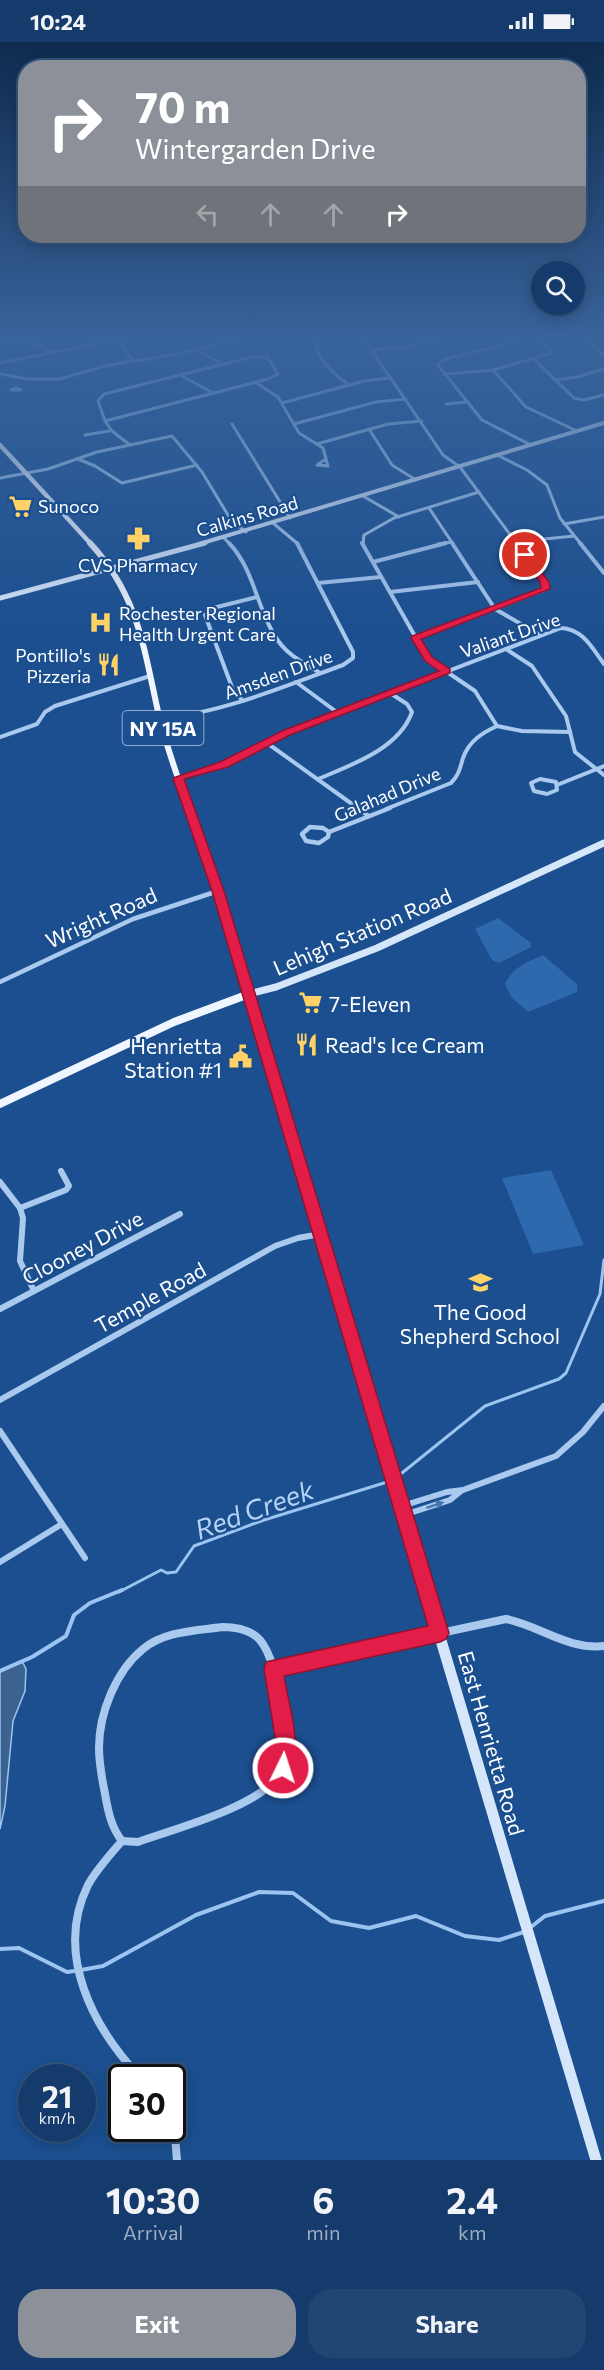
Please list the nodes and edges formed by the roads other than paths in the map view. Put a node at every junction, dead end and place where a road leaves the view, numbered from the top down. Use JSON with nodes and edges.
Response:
{"nodes":[{"id":1,"x":119,"y":438,"type":"edge"},
{"id":2,"x":155,"y":438,"type":"edge"},
{"id":3,"x":175,"y":438,"type":"edge"},
{"id":4,"x":241,"y":438,"type":"edge"},
{"id":5,"x":307,"y":438,"type":"edge"},
{"id":6,"x":338,"y":438,"type":"edge"},
{"id":7,"x":375,"y":438,"type":"edge"},
{"id":8,"x":432,"y":438,"type":"edge"},
{"id":9,"x":517,"y":438,"type":"edge"},
{"id":10,"x":555,"y":438,"type":"edge"},
{"id":11,"x":317,"y":444,"type":"junction"},
{"id":12,"x":0,"y":445,"type":"edge"},
{"id":13,"x":130,"y":445,"type":"junction"},
{"id":14,"x":531,"y":445,"type":"junction"},
{"id":15,"x":497,"y":455,"type":"junction"},
{"id":16,"x":78,"y":459,"type":"junction"},
{"id":17,"x":326,"y":459,"type":"dead end"},
{"id":18,"x":196,"y":465,"type":"junction"},
{"id":19,"x":460,"y":467,"type":"junction"},
{"id":20,"x":27,"y":474,"type":"junction"},
{"id":21,"x":0,"y":478,"type":"edge"},
{"id":22,"x":416,"y":480,"type":"junction"},
{"id":23,"x":479,"y":492,"type":"junction"},
{"id":24,"x":363,"y":496,"type":"junction"},
{"id":25,"x":429,"y":508,"type":"junction"},
{"id":26,"x":399,"y":517,"type":"junction"},
{"id":27,"x":604,"y":517,"type":"edge"},
{"id":28,"x":290,"y":518,"type":"junction"},
{"id":29,"x":273,"y":524,"type":"junction"},
{"id":30,"x":564,"y":524,"type":"junction"},
{"id":31,"x":246,"y":532,"type":"junction"},
{"id":32,"x":574,"y":536,"type":"junction"},
{"id":33,"x":224,"y":538,"type":"junction"},
{"id":34,"x":452,"y":542,"type":"junction"},
{"id":35,"x":515,"y":542,"type":"junction"},
{"id":36,"x":373,"y":562,"type":"junction"},
{"id":37,"x":110,"y":567,"type":"junction"},
{"id":38,"x":604,"y":573,"type":"edge"},
{"id":39,"x":381,"y":577,"type":"junction"},
{"id":40,"x":477,"y":582,"type":"junction"},
{"id":41,"x":318,"y":583,"type":"junction"},
{"id":42,"x":390,"y":592,"type":"junction"},
{"id":43,"x":257,"y":597,"type":"junction"},
{"id":44,"x":0,"y":598,"type":"edge"},
{"id":45,"x":495,"y":609,"type":"junction"},
{"id":46,"x":540,"y":635,"type":"junction"},
{"id":47,"x":416,"y":638,"type":"junction"},
{"id":48,"x":506,"y":649,"type":"junction"},
{"id":49,"x":604,"y":664,"type":"edge"},
{"id":50,"x":446,"y":671,"type":"junction"},
{"id":51,"x":320,"y":673,"type":"junction"},
{"id":52,"x":150,"y":676,"type":"junction"},
{"id":53,"x":296,"y":682,"type":"junction"},
{"id":54,"x":390,"y":693,"type":"junction"},
{"id":55,"x":243,"y":701,"type":"junction"},
{"id":56,"x":338,"y":713,"type":"junction"},
{"id":57,"x":160,"y":719,"type":"junction"},
{"id":58,"x":497,"y":726,"type":"junction"},
{"id":59,"x":570,"y":732,"type":"junction"},
{"id":60,"x":0,"y":737,"type":"edge"},
{"id":61,"x":267,"y":742,"type":"junction"},
{"id":62,"x":604,"y":766,"type":"edge"},
{"id":63,"x":596,"y":770,"type":"junction"},
{"id":64,"x":604,"y":775,"type":"edge"},
{"id":65,"x":178,"y":778,"type":"junction"},
{"id":66,"x":318,"y":779,"type":"junction"},
{"id":67,"x":557,"y":785,"type":"junction"},
{"id":68,"x":369,"y":816,"type":"junction"},
{"id":69,"x":328,"y":832,"type":"junction"},
{"id":70,"x":604,"y":843,"type":"edge"},
{"id":71,"x":218,"y":891,"type":"junction"},
{"id":72,"x":0,"y":982,"type":"edge"},
{"id":73,"x":249,"y":994,"type":"junction"},
{"id":74,"x":0,"y":1104,"type":"edge"},
{"id":75,"x":62,"y":1171,"type":"dead end"},
{"id":76,"x":0,"y":1182,"type":"edge"},
{"id":77,"x":20,"y":1208,"type":"junction"},
{"id":78,"x":180,"y":1214,"type":"dead end"},
{"id":79,"x":321,"y":1233,"type":"junction"},
{"id":80,"x":34,"y":1292,"type":"junction"},
{"id":81,"x":0,"y":1309,"type":"edge"},
{"id":82,"x":0,"y":1400,"type":"edge"},
{"id":83,"x":604,"y":1406,"type":"edge"},
{"id":84,"x":0,"y":1431,"type":"edge"},
{"id":85,"x":403,"y":1510,"type":"junction"},
{"id":86,"x":62,"y":1524,"type":"junction"},
{"id":87,"x":86,"y":1558,"type":"dead end"},
{"id":88,"x":0,"y":1562,"type":"edge"},
{"id":89,"x":440,"y":1633,"type":"junction"},
{"id":90,"x":604,"y":1646,"type":"edge"},
{"id":91,"x":273,"y":1669,"type":"junction"},
{"id":92,"x":122,"y":1841,"type":"junction"},
{"id":93,"x":127,"y":2064,"type":"edge"},
{"id":94,"x":175,"y":2142,"type":"edge"},
{"id":95,"x":177,"y":2160,"type":"edge"},
{"id":96,"x":596,"y":2160,"type":"edge"}],
"edges":[{"from":1,"to":13,"type":"street"},
{"from":2,"to":13,"type":"street"},
{"from":3,"to":18,"type":"street"},
{"from":4,"to":28,"type":"street"},
{"from":5,"to":11,"type":"street"},
{"from":6,"to":11,"type":"street"},
{"from":7,"to":22,"type":"street"},
{"from":8,"to":19,"type":"street"},
{"from":9,"to":14,"type":"street"},
{"from":10,"to":14,"type":"main road","name":"Calkins Road"},
{"from":11,"to":17,"type":"street"},
{"from":12,"to":20,"type":"main road","name":"East Henrietta Road","number":"NY 15A"},
{"from":13,"to":16,"type":"street"},
{"from":14,"to":15,"type":"main road","name":"Calkins Road"},
{"from":15,"to":19,"type":"main road","name":"Calkins Road"},
{"from":15,"to":30,"type":"street"},
{"from":16,"to":18,"type":"street"},
{"from":16,"to":20,"type":"street"},
{"from":18,"to":31,"type":"street"},
{"from":19,"to":22,"type":"main road","name":"Calkins Road"},
{"from":19,"to":23,"type":"street"},
{"from":20,"to":21,"type":"street"},
{"from":20,"to":37,"type":"main road","name":"East Henrietta Road","number":"NY 15A"},
{"from":22,"to":24,"type":"main road","name":"Calkins Road"},
{"from":23,"to":25,"type":"street"},
{"from":23,"to":35,"type":"street"},
{"from":24,"to":26,"type":"street"},
{"from":24,"to":28,"type":"main road","name":"Calkins Road"},
{"from":25,"to":26,"type":"street"},
{"from":25,"to":34,"type":"street"},
{"from":26,"to":36,"type":"street"},
{"from":27,"to":30,"type":"street"},
{"from":28,"to":29,"type":"main road","name":"Calkins Road"},
{"from":29,"to":31,"type":"main road","name":"Calkins Road"},
{"from":29,"to":41,"type":"street","name":"Amsden Drive"},
{"from":30,"to":32,"type":"street"},
{"from":31,"to":33,"type":"main road","name":"Calkins Road"},
{"from":32,"to":35,"type":"street"},
{"from":32,"to":38,"type":"street"},
{"from":33,"to":37,"type":"main road","name":"Calkins Road"},
{"from":33,"to":43,"type":"street"},
{"from":34,"to":36,"type":"street"},
{"from":34,"to":40,"type":"street"},
{"from":35,"to":45,"type":"street"},
{"from":36,"to":39,"type":"street"},
{"from":37,"to":44,"type":"main road","name":"Calkins Road"},
{"from":37,"to":52,"type":"main road","name":"East Henrietta Road","number":"NY 15A"},
{"from":39,"to":41,"type":"street"},
{"from":39,"to":42,"type":"street"},
{"from":40,"to":42,"type":"street"},
{"from":40,"to":45,"type":"street"},
{"from":41,"to":51,"type":"street","name":"Amsden Drive"},
{"from":42,"to":47,"type":"street"},
{"from":43,"to":51,"type":"street"},
{"from":43,"to":55,"type":"street"},
{"from":45,"to":46,"type":"street"},
{"from":45,"to":47,"type":"street"},
{"from":46,"to":48,"type":"street","name":"Valiant Drive"},
{"from":46,"to":49,"type":"street","name":"Valiant Drive"},
{"from":47,"to":50,"type":"street"},
{"from":48,"to":50,"type":"street","name":"Valiant Drive"},
{"from":48,"to":59,"type":"street"},
{"from":50,"to":54,"type":"street","name":"Valiant Drive"},
{"from":50,"to":58,"type":"street"},
{"from":51,"to":53,"type":"street","name":"Amsden Drive"},
{"from":52,"to":57,"type":"main road","name":"East Henrietta Road","number":"NY 15A"},
{"from":52,"to":60,"type":"street"},
{"from":53,"to":55,"type":"street","name":"Amsden Drive"},
{"from":53,"to":56,"type":"street"},
{"from":54,"to":56,"type":"street","name":"Valiant Drive"},
{"from":54,"to":66,"type":"street"},
{"from":55,"to":57,"type":"street","name":"Amsden Drive"},
{"from":56,"to":61,"type":"street","name":"Valiant Drive"},
{"from":57,"to":65,"type":"main road","name":"East Henrietta Road","number":"NY 15A"},
{"from":58,"to":59,"type":"street"},
{"from":58,"to":68,"type":"street","name":"Galahad Drive"},
{"from":59,"to":63,"type":"street"},
{"from":61,"to":65,"type":"street","name":"Valiant Drive"},
{"from":61,"to":66,"type":"street"},
{"from":62,"to":63,"type":"street"},
{"from":63,"to":64,"type":"street"},
{"from":63,"to":67,"type":"street"},
{"from":65,"to":71,"type":"main road","name":"East Henrietta Road","number":"NY 15A"},
{"from":66,"to":68,"type":"street"},
{"from":67,"to":67,"type":"street"},
{"from":68,"to":69,"type":"street","name":"Galahad Drive"},
{"from":69,"to":69,"type":"street","name":"Galahad Drive"},
{"from":70,"to":73,"type":"main road","name":"Lehigh Station Road"},
{"from":71,"to":72,"type":"street","name":"Wright Road"},
{"from":71,"to":73,"type":"main road","name":"East Henrietta Road","number":"NY 15A"},
{"from":73,"to":74,"type":"main road","name":"Lehigh Station Road"},
{"from":73,"to":79,"type":"main road","name":"East Henrietta Road","number":"NY 15A"},
{"from":75,"to":77,"type":"street"},
{"from":76,"to":77,"type":"street"},
{"from":77,"to":80,"type":"street"},
{"from":78,"to":80,"type":"street","name":"Clooney Drive"},
{"from":79,"to":82,"type":"street","name":"Temple Road"},
{"from":79,"to":85,"type":"main road","name":"East Henrietta Road","number":"NY 15A"},
{"from":80,"to":81,"type":"street","name":"Clooney Drive"},
{"from":83,"to":85,"type":"street"},
{"from":84,"to":86,"type":"street"},
{"from":85,"to":89,"type":"main road","name":"East Henrietta Road","number":"NY 15A"},
{"from":86,"to":87,"type":"street"},
{"from":86,"to":88,"type":"street"},
{"from":89,"to":90,"type":"street"},
{"from":89,"to":91,"type":"street"},
{"from":89,"to":96,"type":"main road","name":"East Henrietta Road","number":"NY 15A"},
{"from":91,"to":92,"type":"street"},
{"from":91,"to":92,"type":"street"},
{"from":92,"to":93,"type":"street"},
{"from":94,"to":95,"type":"street"}]}
